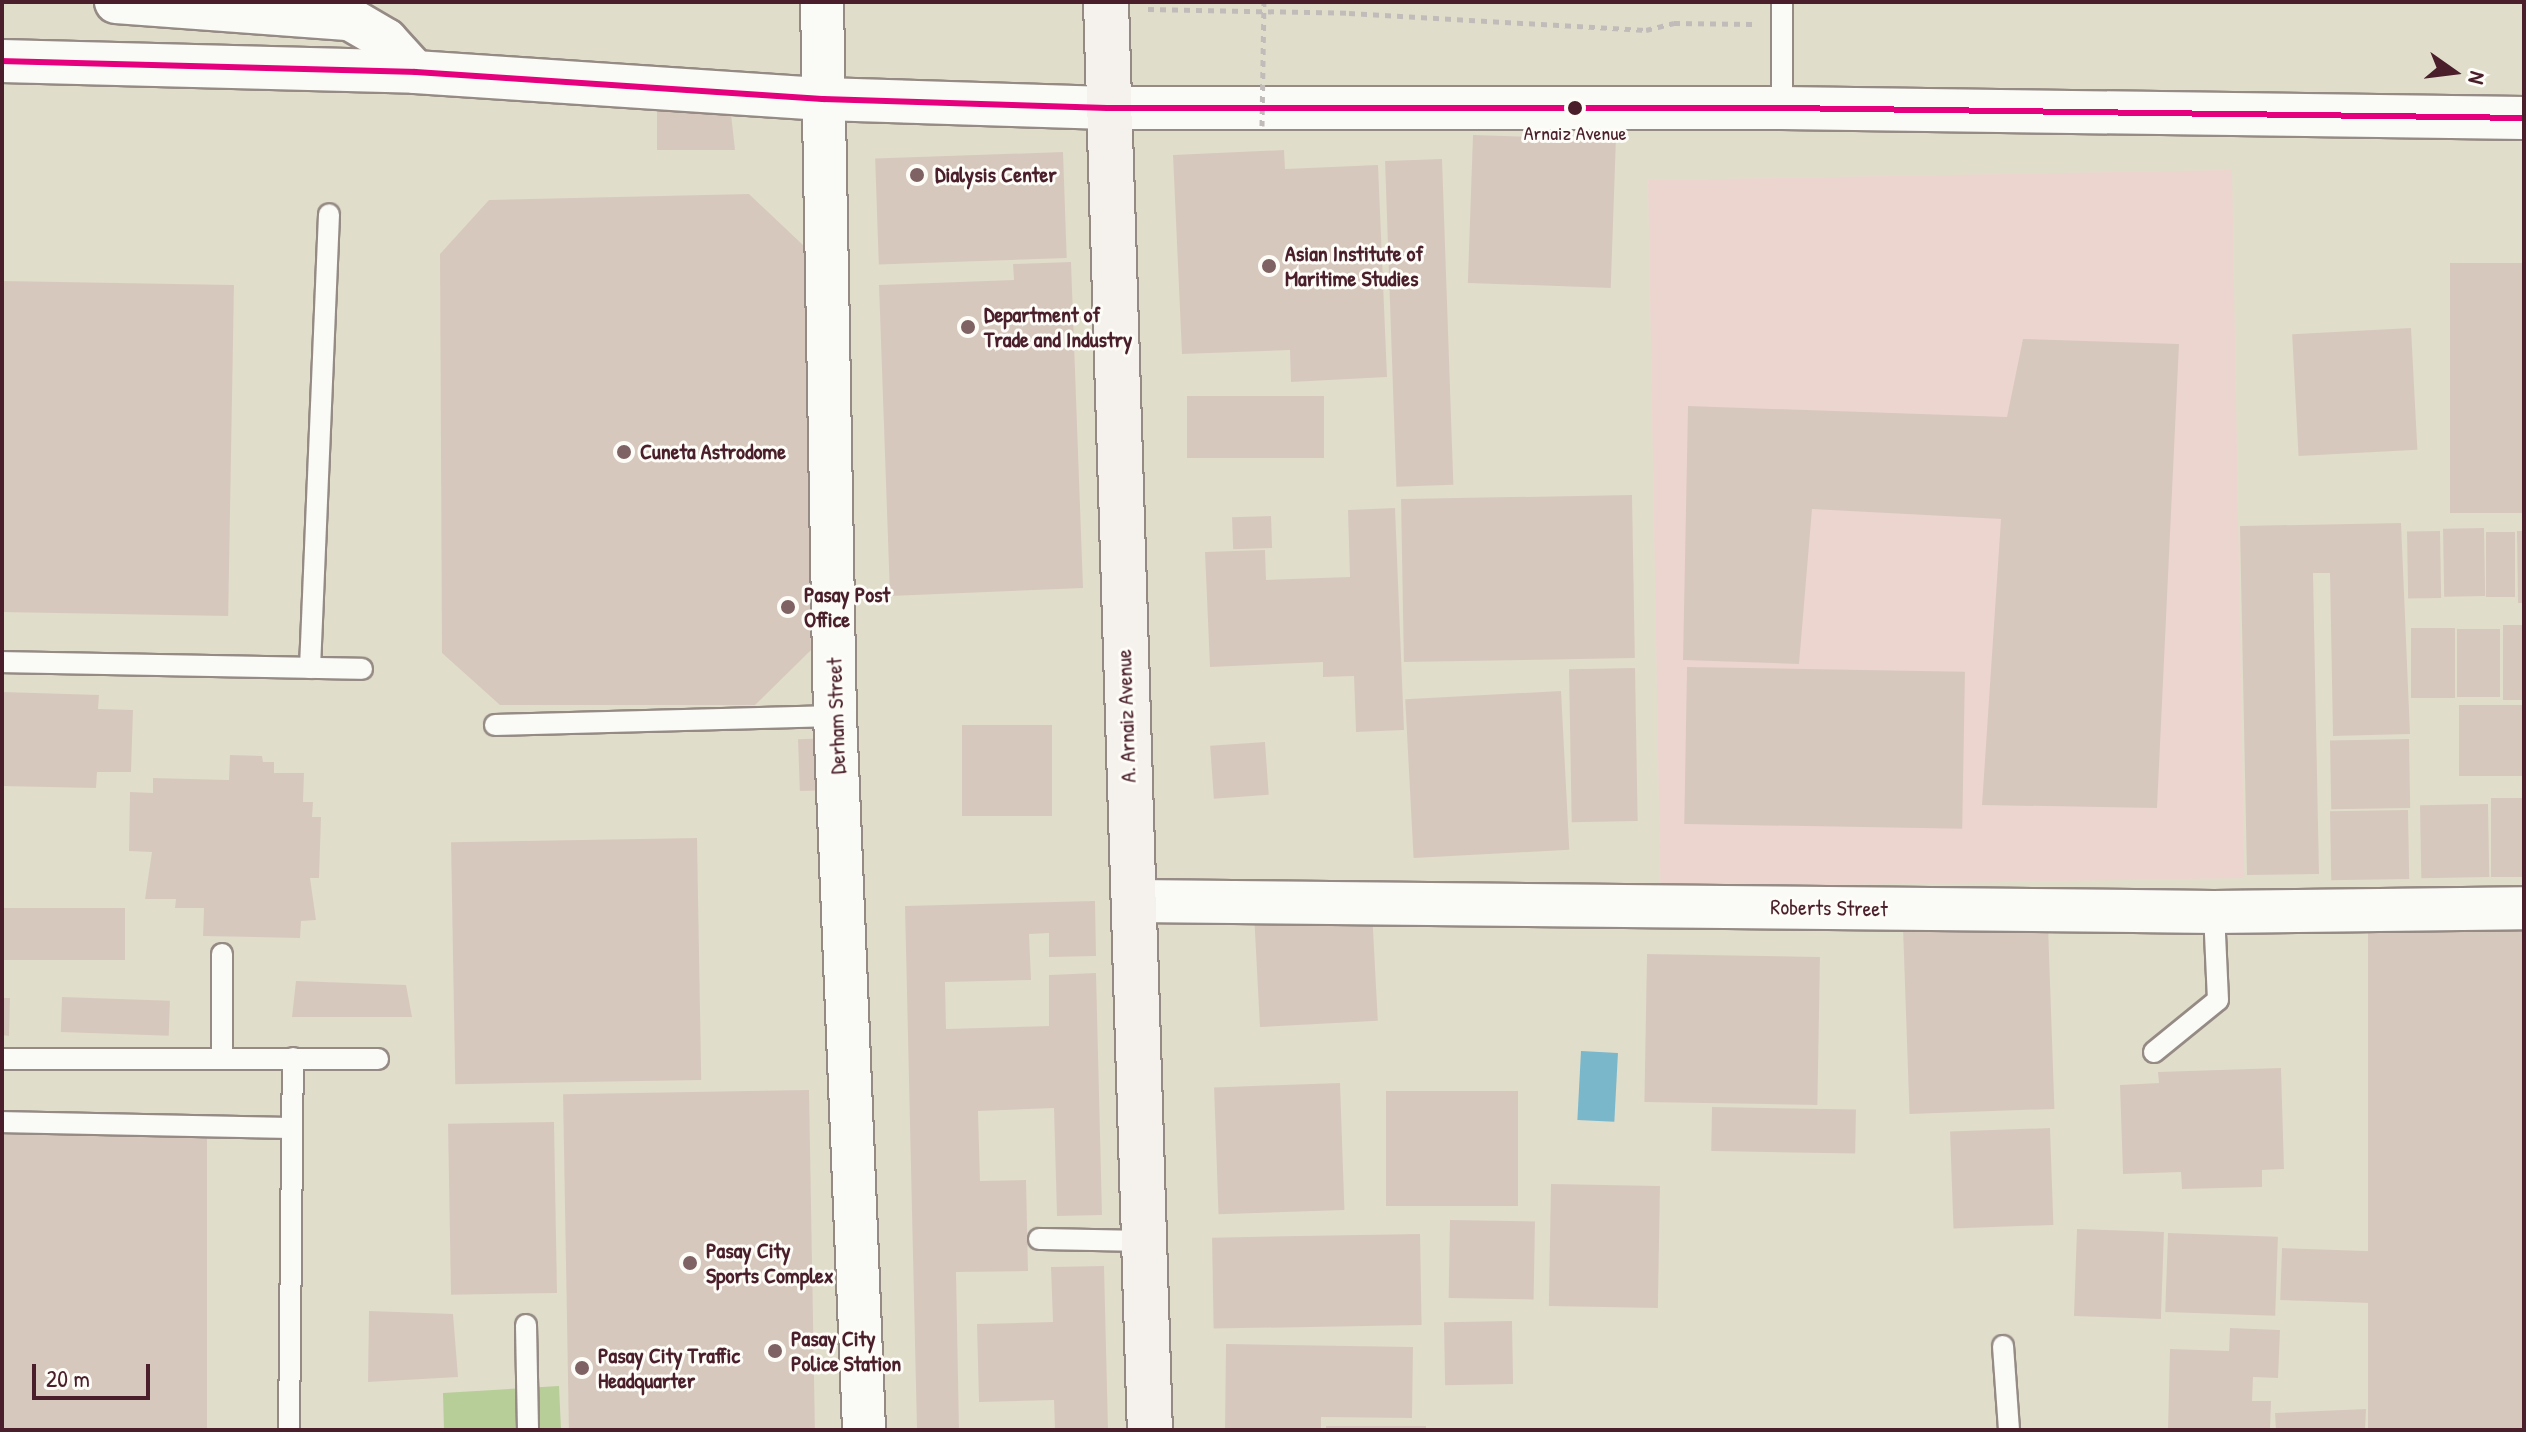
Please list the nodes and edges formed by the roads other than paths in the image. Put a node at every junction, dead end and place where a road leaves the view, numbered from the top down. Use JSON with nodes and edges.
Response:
{"nodes":[{"id":1,"x":116,"y":2,"type":"edge"},
{"id":2,"x":822,"y":2,"type":"edge"},
{"id":3,"x":1782,"y":2,"type":"edge"},
{"id":4,"x":1107,"y":5,"type":"edge"},
{"id":5,"x":2,"y":61,"type":"edge"},
{"id":6,"x":415,"y":72,"type":"junction"},
{"id":7,"x":823,"y":99,"type":"junction"},
{"id":8,"x":1107,"y":108,"type":"junction"},
{"id":9,"x":1782,"y":108,"type":"junction"},
{"id":10,"x":2524,"y":118,"type":"edge"},
{"id":11,"x":329,"y":214,"type":"dead end"},
{"id":12,"x":2,"y":662,"type":"edge"},
{"id":13,"x":310,"y":668,"type":"junction"},
{"id":14,"x":362,"y":669,"type":"dead end"},
{"id":15,"x":835,"y":716,"type":"junction"},
{"id":16,"x":495,"y":725,"type":"dead end"},
{"id":17,"x":1135,"y":901,"type":"junction"},
{"id":18,"x":2524,"y":908,"type":"edge"},
{"id":19,"x":2214,"y":912,"type":"junction"},
{"id":20,"x":222,"y":954,"type":"dead end"},
{"id":21,"x":2154,"y":1052,"type":"dead end"},
{"id":22,"x":222,"y":1058,"type":"junction"},
{"id":23,"x":293,"y":1058,"type":"junction"},
{"id":24,"x":2,"y":1059,"type":"edge"},
{"id":25,"x":378,"y":1059,"type":"dead end"},
{"id":26,"x":2,"y":1122,"type":"edge"},
{"id":27,"x":292,"y":1128,"type":"junction"},
{"id":28,"x":1039,"y":1239,"type":"dead end"},
{"id":29,"x":1147,"y":1241,"type":"junction"},
{"id":30,"x":526,"y":1325,"type":"dead end"},
{"id":31,"x":2003,"y":1346,"type":"dead end"},
{"id":32,"x":289,"y":1430,"type":"edge"},
{"id":33,"x":528,"y":1430,"type":"edge"},
{"id":34,"x":864,"y":1430,"type":"edge"},
{"id":35,"x":1150,"y":1430,"type":"edge"},
{"id":36,"x":2009,"y":1430,"type":"edge"}],
"edges":[{"from":1,"to":6,"type":"street"},
{"from":2,"to":7,"type":"street","name":"Derham Street"},
{"from":3,"to":9,"type":"lane"},
{"from":4,"to":8,"type":"main road","name":"A. Arnaiz Avenue"},
{"from":5,"to":6,"type":"street"},
{"from":6,"to":7,"type":"street"},
{"from":7,"to":8,"type":"street"},
{"from":7,"to":15,"type":"street","name":"Derham Street"},
{"from":8,"to":9,"type":"street"},
{"from":8,"to":17,"type":"main road","name":"A. Arnaiz Avenue"},
{"from":9,"to":10,"type":"street"},
{"from":11,"to":13,"type":"lane"},
{"from":12,"to":13,"type":"lane"},
{"from":13,"to":14,"type":"lane"},
{"from":15,"to":16,"type":"lane"},
{"from":15,"to":34,"type":"street","name":"Derham Street"},
{"from":17,"to":19,"type":"street","name":"Roberts Street"},
{"from":17,"to":29,"type":"main road","name":"A. Arnaiz Avenue"},
{"from":18,"to":19,"type":"street","name":"Roberts Street"},
{"from":19,"to":21,"type":"lane"},
{"from":20,"to":22,"type":"lane"},
{"from":22,"to":23,"type":"lane"},
{"from":22,"to":24,"type":"lane"},
{"from":23,"to":25,"type":"lane"},
{"from":23,"to":27,"type":"lane"},
{"from":26,"to":27,"type":"lane"},
{"from":27,"to":32,"type":"lane"},
{"from":28,"to":29,"type":"lane"},
{"from":29,"to":35,"type":"main road","name":"A. Arnaiz Avenue"},
{"from":30,"to":33,"type":"lane"},
{"from":31,"to":36,"type":"lane"}]}
